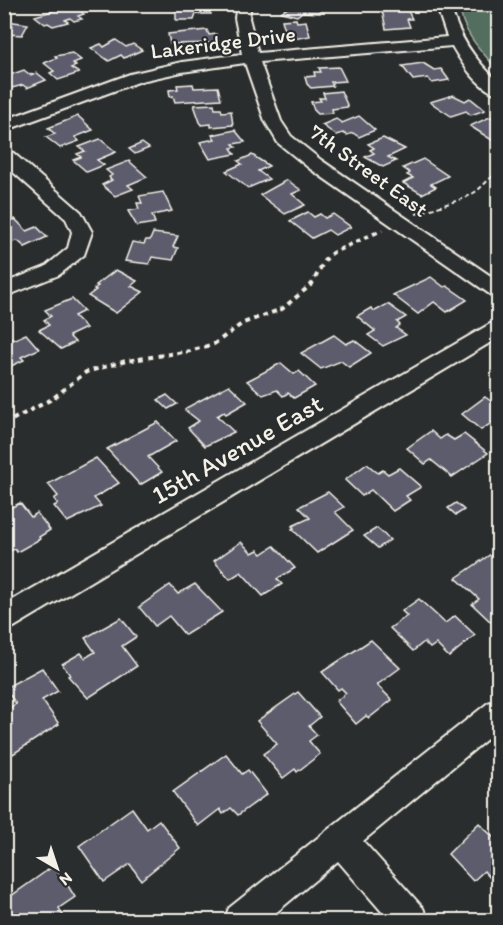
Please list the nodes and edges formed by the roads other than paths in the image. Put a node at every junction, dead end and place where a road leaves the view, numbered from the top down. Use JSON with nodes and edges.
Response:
{"nodes":[{"id":1,"x":244,"y":4,"type":"edge"},
{"id":2,"x":443,"y":4,"type":"edge"},
{"id":3,"x":456,"y":41,"type":"junction"},
{"id":4,"x":251,"y":58,"type":"junction"},
{"id":5,"x":498,"y":89,"type":"edge"},
{"id":6,"x":4,"y":126,"type":"edge"},
{"id":7,"x":4,"y":154,"type":"edge"},
{"id":8,"x":498,"y":290,"type":"edge"},
{"id":9,"x":4,"y":291,"type":"edge"},
{"id":10,"x":498,"y":329,"type":"edge"},
{"id":11,"x":4,"y":619,"type":"edge"},
{"id":12,"x":498,"y":712,"type":"edge"},
{"id":13,"x":341,"y":840,"type":"junction"},
{"id":14,"x":241,"y":921,"type":"edge"},
{"id":15,"x":411,"y":921,"type":"edge"}],
"edges":[{"from":1,"to":4,"type":"street","name":"7th Street East"},
{"from":2,"to":3,"type":"street"},
{"from":3,"to":4,"type":"street","name":"Lakeridge Drive"},
{"from":3,"to":5,"type":"street"},
{"from":4,"to":6,"type":"street","name":"Lakeridge Drive"},
{"from":4,"to":8,"type":"street","name":"7th Street East"},
{"from":7,"to":9,"type":"street"},
{"from":10,"to":11,"type":"street","name":"15th Avenue East"},
{"from":12,"to":13,"type":"street"},
{"from":13,"to":14,"type":"street"},
{"from":13,"to":15,"type":"street"}]}
